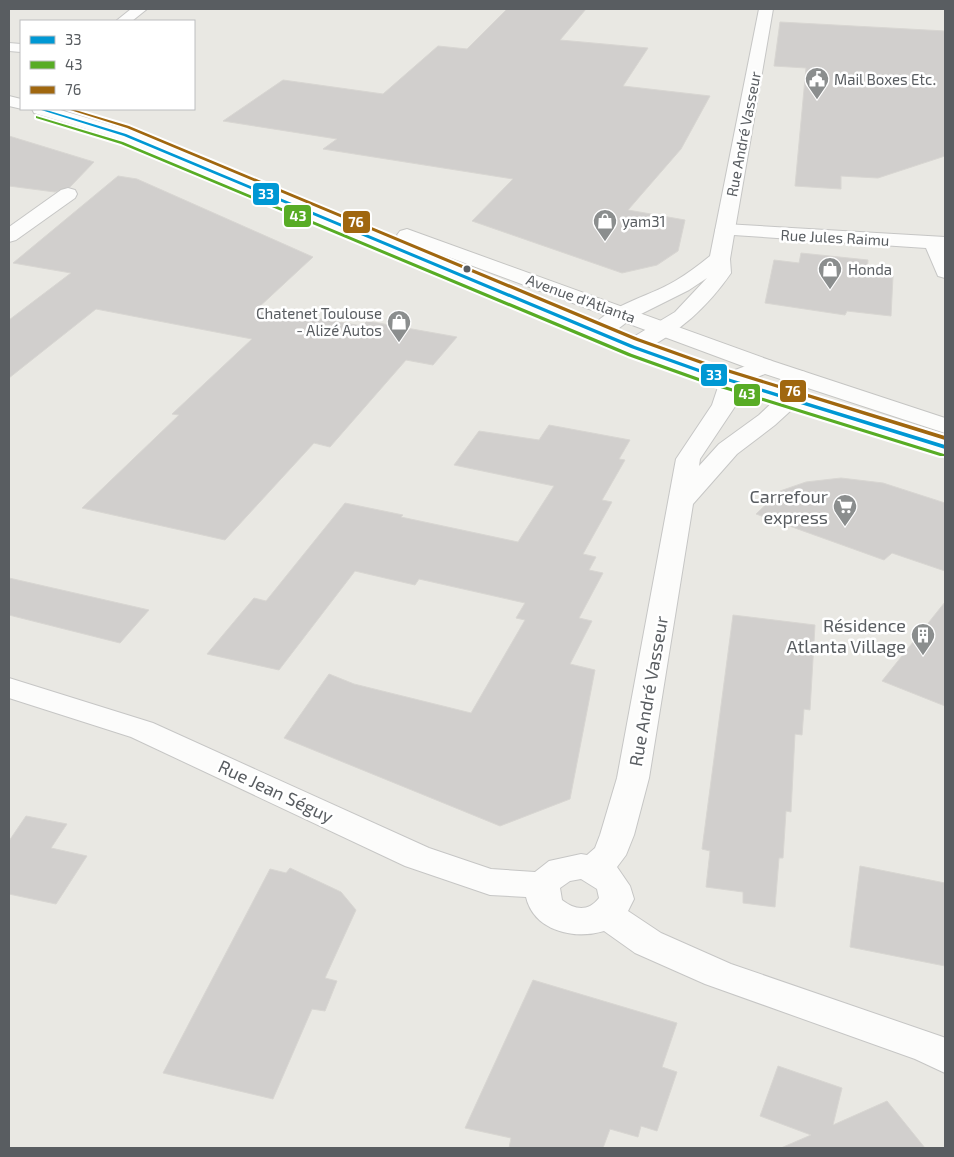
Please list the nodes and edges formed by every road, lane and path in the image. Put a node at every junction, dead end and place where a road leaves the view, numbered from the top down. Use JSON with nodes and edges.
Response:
{"nodes":[{"id":1,"x":140,"y":9,"type":"edge"},
{"id":2,"x":766,"y":9,"type":"edge"},
{"id":3,"x":124,"y":20,"type":"edge"},
{"id":4,"x":43,"y":110,"type":"edge"},
{"id":5,"x":83,"y":110,"type":"edge"},
{"id":6,"x":68,"y":194,"type":"dead end"},
{"id":7,"x":725,"y":230,"type":"junction"},
{"id":8,"x":9,"y":236,"type":"edge"},
{"id":9,"x":940,"y":243,"type":"edge"},
{"id":10,"x":720,"y":259,"type":"junction"},
{"id":11,"x":945,"y":272,"type":"edge"},
{"id":12,"x":623,"y":314,"type":"junction"},
{"id":13,"x":667,"y":330,"type":"junction"},
{"id":14,"x":598,"y":333,"type":"junction"},
{"id":15,"x":633,"y":347,"type":"junction"},
{"id":16,"x":764,"y":366,"type":"junction"},
{"id":17,"x":730,"y":380,"type":"junction"},
{"id":18,"x":793,"y":388,"type":"junction"},
{"id":19,"x":945,"y":426,"type":"edge"},
{"id":20,"x":945,"y":447,"type":"edge"},
{"id":21,"x":680,"y":504,"type":"junction"},
{"id":22,"x":9,"y":688,"type":"edge"},
{"id":23,"x":594,"y":869,"type":"junction"},
{"id":24,"x":544,"y":885,"type":"junction"},
{"id":25,"x":607,"y":914,"type":"junction"},
{"id":26,"x":945,"y":1057,"type":"edge"}],
"edges":[{"from":1,"to":3,"type":"street"},
{"from":2,"to":7,"type":"street","name":"Rue André Vasseur"},
{"from":4,"to":14,"type":"street","name":"Avenue d'Atlanta"},
{"from":5,"to":12,"type":"street","name":"Avenue d'Atlanta"},
{"from":6,"to":8,"type":"street"},
{"from":7,"to":9,"type":"street","name":"Rue Jules Raimu"},
{"from":7,"to":10,"type":"street","name":"Rue André Vasseur"},
{"from":9,"to":11,"type":"street"},
{"from":10,"to":12,"type":"street"},
{"from":10,"to":13,"type":"street","name":"Rue André Vasseur"},
{"from":12,"to":13,"type":"street","name":"Avenue d'Atlanta"},
{"from":12,"to":14,"type":"street"},
{"from":13,"to":15,"type":"street","name":"Rue André Vasseur"},
{"from":13,"to":16,"type":"street","name":"Avenue d'Atlanta"},
{"from":14,"to":15,"type":"street","name":"Avenue d'Atlanta"},
{"from":15,"to":17,"type":"street","name":"Avenue d'Atlanta"},
{"from":16,"to":17,"type":"street"},
{"from":16,"to":18,"type":"street","name":"Avenue d'Atlanta"},
{"from":17,"to":18,"type":"street","name":"Avenue d'Atlanta"},
{"from":17,"to":21,"type":"street","name":"Rue André Vasseur"},
{"from":18,"to":19,"type":"street","name":"Avenue d'Atlanta"},
{"from":18,"to":20,"type":"street","name":"Avenue d'Atlanta"},
{"from":18,"to":21,"type":"street"},
{"from":21,"to":23,"type":"street","name":"Rue André Vasseur"},
{"from":22,"to":24,"type":"street","name":"Rue Jean Séguy"},
{"from":23,"to":24,"type":"street"},
{"from":23,"to":25,"type":"street"},
{"from":24,"to":25,"type":"street"},
{"from":25,"to":26,"type":"street"}]}
